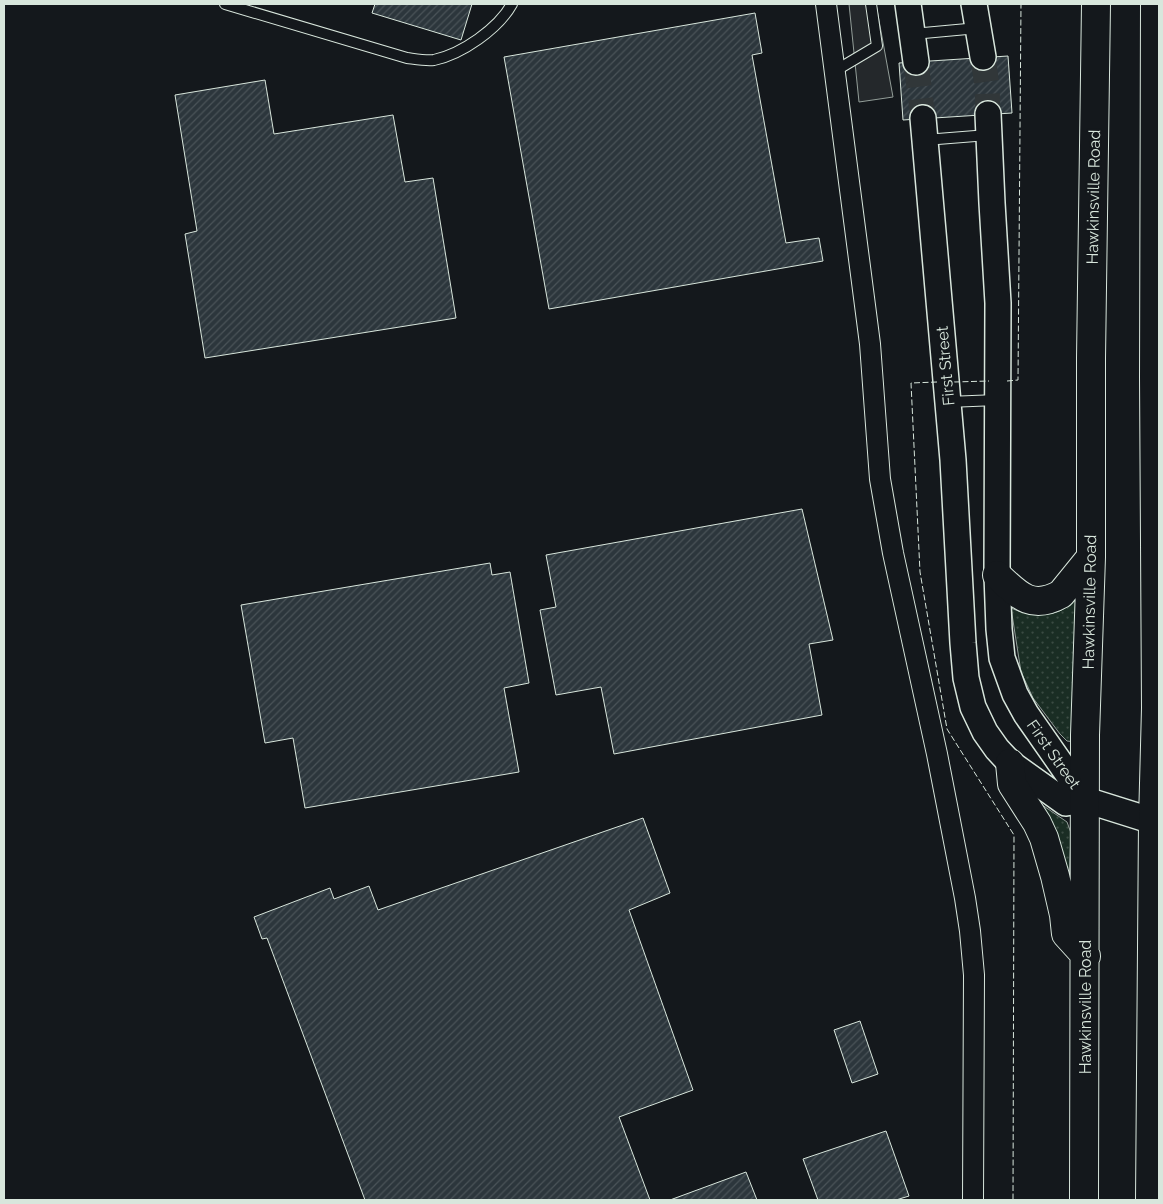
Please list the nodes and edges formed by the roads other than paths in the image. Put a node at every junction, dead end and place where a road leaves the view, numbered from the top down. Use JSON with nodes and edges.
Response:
{"nodes":[{"id":1,"x":225,"y":4,"type":"edge"},
{"id":2,"x":512,"y":4,"type":"edge"},
{"id":3,"x":826,"y":4,"type":"edge"},
{"id":4,"x":871,"y":4,"type":"edge"},
{"id":5,"x":908,"y":4,"type":"edge"},
{"id":6,"x":1096,"y":4,"type":"edge"},
{"id":7,"x":1155,"y":4,"type":"edge"},
{"id":8,"x":976,"y":16,"type":"edge"},
{"id":9,"x":913,"y":34,"type":"junction"},
{"id":10,"x":983,"y":57,"type":"tunnel mouth"},
{"id":11,"x":916,"y":62,"type":"tunnel mouth"},
{"id":12,"x":835,"y":71,"type":"junction"},
{"id":13,"x":989,"y":125,"type":"joint"},
{"id":14,"x":924,"y":129,"type":"joint"},
{"id":15,"x":997,"y":400,"type":"junction"},
{"id":16,"x":948,"y":402,"type":"junction"},
{"id":17,"x":1091,"y":557,"type":"junction"},
{"id":18,"x":996,"y":575,"type":"junction"},
{"id":19,"x":1158,"y":712,"type":"edge"},
{"id":20,"x":1010,"y":763,"type":"junction"},
{"id":21,"x":1086,"y":800,"type":"junction"},
{"id":22,"x":1156,"y":822,"type":"edge"},
{"id":23,"x":1086,"y":956,"type":"junction"},
{"id":24,"x":972,"y":1200,"type":"edge"},
{"id":25,"x":1084,"y":1200,"type":"edge"},
{"id":26,"x":1150,"y":1200,"type":"edge"}],
"edges":[{"from":1,"to":2,"type":"lane"},
{"from":3,"to":12,"type":"street"},
{"from":4,"to":12,"type":"lane"},
{"from":5,"to":9,"type":"street"},
{"from":6,"to":17,"type":"main road","name":"Hawkinsville Road"},
{"from":7,"to":19,"type":"main road"},
{"from":8,"to":9,"type":"lane"},
{"from":8,"to":10,"type":"street"},
{"from":9,"to":11,"type":"street"},
{"from":12,"to":24,"type":"street"},
{"from":13,"to":14,"type":"lane"},
{"from":13,"to":15,"type":"street","name":"First Street"},
{"from":14,"to":16,"type":"street","name":"First Street"},
{"from":15,"to":16,"type":"lane"},
{"from":15,"to":18,"type":"street","name":"First Street"},
{"from":16,"to":20,"type":"street","name":"First Street"},
{"from":17,"to":18,"type":"main road"},
{"from":17,"to":21,"type":"main road","name":"Hawkinsville Road"},
{"from":18,"to":21,"type":"street","name":"First Street"},
{"from":19,"to":22,"type":"main road"},
{"from":20,"to":21,"type":"street","name":"First Street"},
{"from":20,"to":23,"type":"main road"},
{"from":21,"to":22,"type":"street"},
{"from":21,"to":23,"type":"main road","name":"Hawkinsville Road"},
{"from":22,"to":26,"type":"main road"},
{"from":23,"to":25,"type":"main road","name":"Hawkinsville Road"}]}
